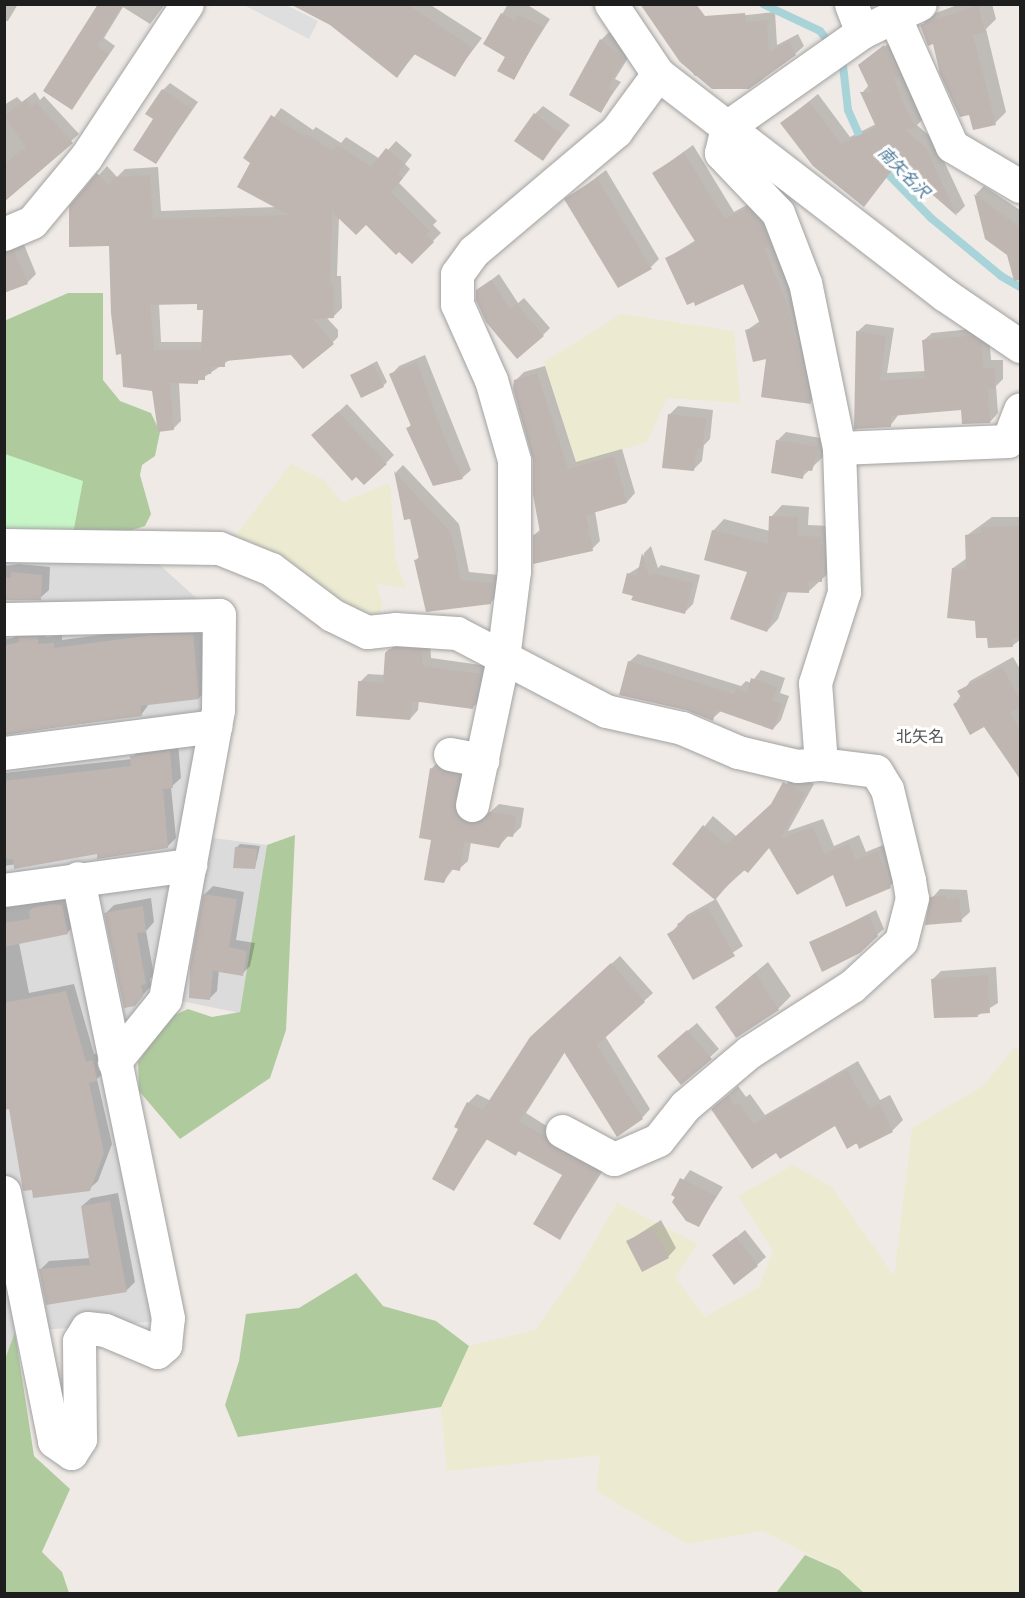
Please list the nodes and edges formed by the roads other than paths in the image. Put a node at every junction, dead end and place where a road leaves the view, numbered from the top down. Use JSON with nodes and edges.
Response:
{"nodes":[{"id":1,"x":187,"y":4,"type":"edge"},
{"id":2,"x":611,"y":4,"type":"edge"},
{"id":3,"x":907,"y":10,"type":"edge"},
{"id":4,"x":857,"y":18,"type":"edge"},
{"id":5,"x":658,"y":74,"type":"junction"},
{"id":6,"x":727,"y":128,"type":"junction"},
{"id":7,"x":1020,"y":186,"type":"edge"},
{"id":8,"x":4,"y":234,"type":"edge"},
{"id":9,"x":1020,"y":346,"type":"edge"},
{"id":10,"x":1020,"y":409,"type":"edge"},
{"id":11,"x":838,"y":448,"type":"junction"},
{"id":12,"x":4,"y":545,"type":"edge"},
{"id":13,"x":4,"y":619,"type":"edge"},
{"id":14,"x":503,"y":658,"type":"junction"},
{"id":15,"x":215,"y":726,"type":"junction"},
{"id":16,"x":4,"y":753,"type":"edge"},
{"id":17,"x":450,"y":754,"type":"dead end"},
{"id":18,"x":482,"y":760,"type":"junction"},
{"id":19,"x":821,"y":764,"type":"junction"},
{"id":20,"x":472,"y":805,"type":"dead end"},
{"id":21,"x":190,"y":865,"type":"junction"},
{"id":22,"x":78,"y":878,"type":"junction"},
{"id":23,"x":4,"y":890,"type":"edge"},
{"id":24,"x":114,"y":1062,"type":"junction"},
{"id":25,"x":562,"y":1131,"type":"dead end"},
{"id":26,"x":4,"y":1192,"type":"edge"}],
"edges":[{"from":1,"to":8,"type":"street"},
{"from":2,"to":5,"type":"street"},
{"from":3,"to":4,"type":"street"},
{"from":3,"to":7,"type":"street"},
{"from":4,"to":6,"type":"street"},
{"from":5,"to":6,"type":"street"},
{"from":5,"to":14,"type":"street"},
{"from":6,"to":9,"type":"street"},
{"from":6,"to":11,"type":"street"},
{"from":10,"to":11,"type":"street"},
{"from":11,"to":19,"type":"street"},
{"from":12,"to":14,"type":"street"},
{"from":13,"to":15,"type":"street"},
{"from":14,"to":18,"type":"street"},
{"from":14,"to":19,"type":"street"},
{"from":15,"to":16,"type":"street"},
{"from":15,"to":21,"type":"street"},
{"from":17,"to":18,"type":"street"},
{"from":18,"to":20,"type":"street"},
{"from":19,"to":25,"type":"street"},
{"from":21,"to":22,"type":"street"},
{"from":21,"to":24,"type":"street"},
{"from":22,"to":23,"type":"street"},
{"from":22,"to":24,"type":"street"},
{"from":24,"to":26,"type":"street"}]}
